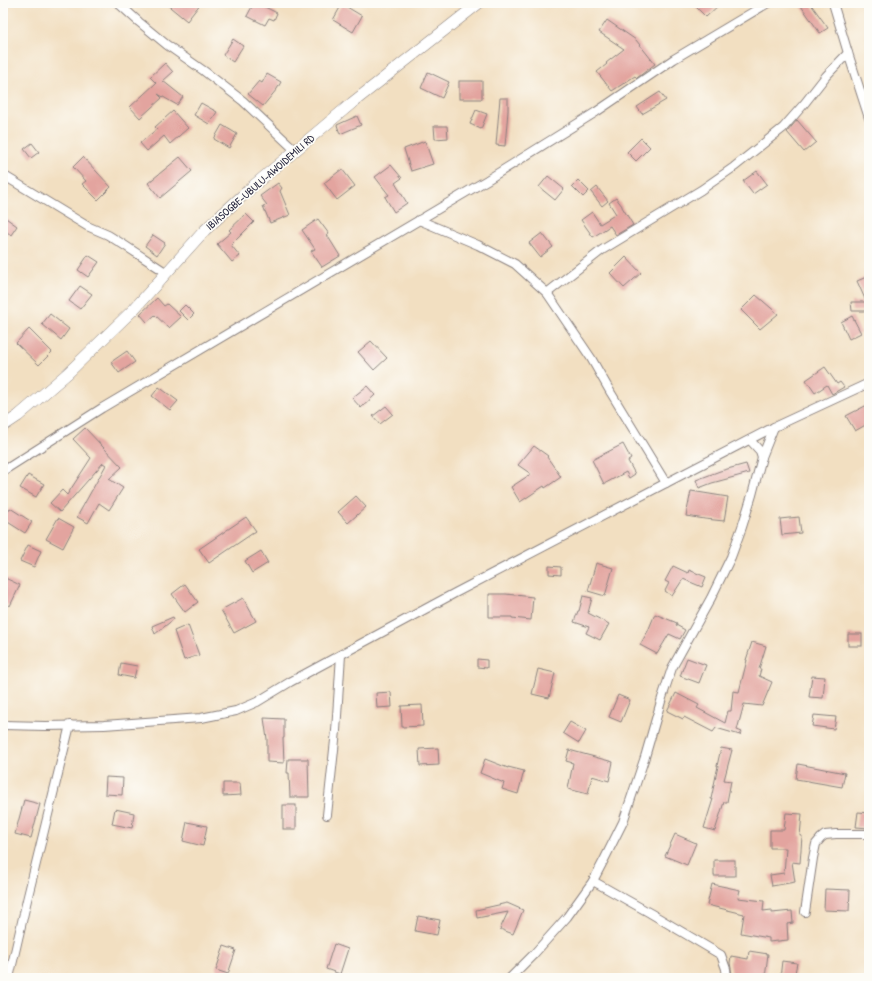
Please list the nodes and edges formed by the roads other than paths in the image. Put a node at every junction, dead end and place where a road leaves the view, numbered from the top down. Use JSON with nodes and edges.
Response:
{"nodes":[{"id":1,"x":118,"y":3,"type":"edge"},
{"id":2,"x":479,"y":3,"type":"edge"},
{"id":3,"x":768,"y":3,"type":"edge"},
{"id":4,"x":833,"y":3,"type":"edge"},
{"id":5,"x":848,"y":53,"type":"junction"},
{"id":6,"x":869,"y":118,"type":"edge"},
{"id":7,"x":295,"y":150,"type":"junction"},
{"id":8,"x":3,"y":175,"type":"edge"},
{"id":9,"x":419,"y":220,"type":"junction"},
{"id":10,"x":167,"y":273,"type":"junction"},
{"id":11,"x":547,"y":293,"type":"junction"},
{"id":12,"x":869,"y":383,"type":"edge"},
{"id":13,"x":3,"y":426,"type":"edge"},
{"id":14,"x":774,"y":428,"type":"junction"},
{"id":15,"x":750,"y":440,"type":"junction"},
{"id":16,"x":762,"y":457,"type":"junction"},
{"id":17,"x":3,"y":470,"type":"edge"},
{"id":18,"x":666,"y":483,"type":"junction"},
{"id":19,"x":341,"y":655,"type":"junction"},
{"id":20,"x":3,"y":725,"type":"edge"},
{"id":21,"x":70,"y":725,"type":"junction"},
{"id":22,"x":327,"y":815,"type":"dead end"},
{"id":23,"x":869,"y":834,"type":"edge"},
{"id":24,"x":593,"y":881,"type":"junction"},
{"id":25,"x":805,"y":912,"type":"dead end"},
{"id":26,"x":9,"y":978,"type":"edge"},
{"id":27,"x":510,"y":978,"type":"edge"},
{"id":28,"x":727,"y":978,"type":"edge"}],
"edges":[{"from":1,"to":7,"type":"street"},
{"from":2,"to":7,"type":"street","name":"IBIASOGBE-UBULU-AWOIDEMILI RD"},
{"from":3,"to":9,"type":"street"},
{"from":4,"to":5,"type":"street"},
{"from":5,"to":6,"type":"street"},
{"from":5,"to":11,"type":"street"},
{"from":7,"to":10,"type":"street","name":"IBIASOGBE-UBULU-AWOIDEMILI RD"},
{"from":8,"to":10,"type":"street"},
{"from":9,"to":11,"type":"street"},
{"from":9,"to":17,"type":"street"},
{"from":10,"to":13,"type":"street","name":"IBIASOGBE-UBULU-AWOIDEMILI RD"},
{"from":11,"to":18,"type":"street"},
{"from":12,"to":14,"type":"street"},
{"from":14,"to":15,"type":"street"},
{"from":14,"to":16,"type":"street"},
{"from":15,"to":16,"type":"street"},
{"from":15,"to":18,"type":"street"},
{"from":16,"to":24,"type":"street"},
{"from":18,"to":19,"type":"street"},
{"from":19,"to":21,"type":"street"},
{"from":19,"to":22,"type":"street"},
{"from":20,"to":21,"type":"street"},
{"from":21,"to":26,"type":"street"},
{"from":23,"to":25,"type":"street"},
{"from":24,"to":27,"type":"street"},
{"from":24,"to":28,"type":"street"}]}
